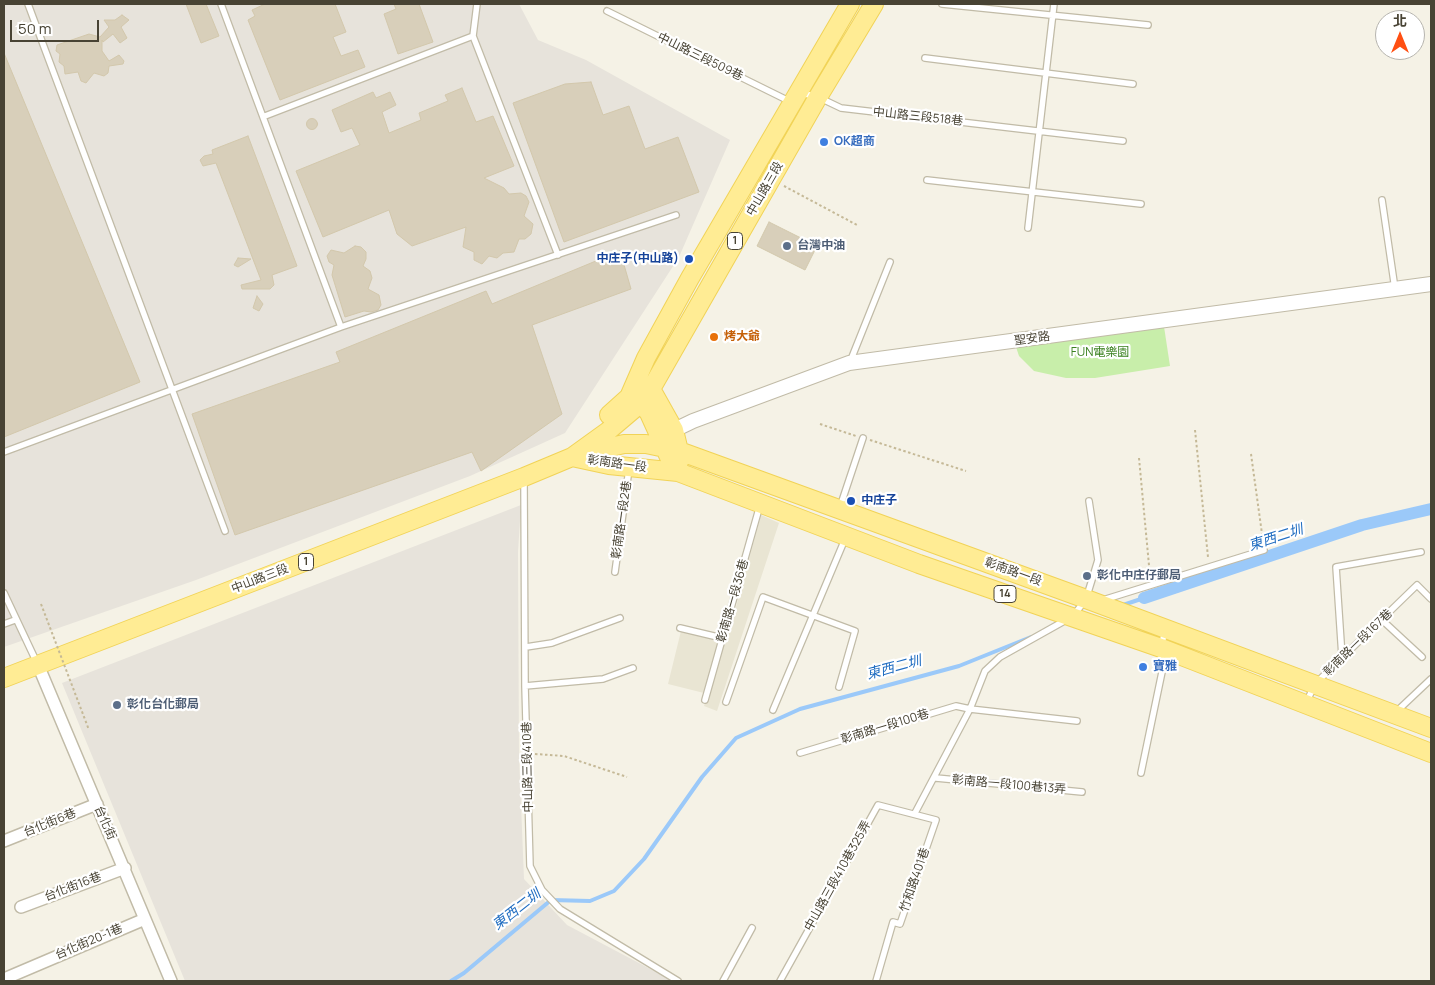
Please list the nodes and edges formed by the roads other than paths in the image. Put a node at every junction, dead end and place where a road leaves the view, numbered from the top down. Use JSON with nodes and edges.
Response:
{"nodes":[{"id":1,"x":28,"y":4,"type":"edge"},
{"id":2,"x":221,"y":4,"type":"edge"},
{"id":3,"x":477,"y":4,"type":"edge"},
{"id":4,"x":850,"y":4,"type":"edge"},
{"id":5,"x":874,"y":4,"type":"edge"},
{"id":6,"x":942,"y":4,"type":"edge"},
{"id":7,"x":1054,"y":4,"type":"edge"},
{"id":8,"x":607,"y":11,"type":"dead end"},
{"id":9,"x":1054,"y":16,"type":"junction"},
{"id":10,"x":1148,"y":25,"type":"dead end"},
{"id":11,"x":473,"y":36,"type":"junction"},
{"id":12,"x":925,"y":58,"type":"dead end"},
{"id":13,"x":1047,"y":73,"type":"junction"},
{"id":14,"x":1133,"y":84,"type":"dead end"},
{"id":15,"x":818,"y":96,"type":"junction"},
{"id":16,"x":796,"y":98,"type":"junction"},
{"id":17,"x":264,"y":116,"type":"junction"},
{"id":18,"x":1041,"y":130,"type":"junction"},
{"id":19,"x":1123,"y":141,"type":"dead end"},
{"id":20,"x":927,"y":180,"type":"dead end"},
{"id":21,"x":1034,"y":192,"type":"junction"},
{"id":22,"x":1382,"y":200,"type":"dead end"},
{"id":23,"x":1142,"y":204,"type":"dead end"},
{"id":24,"x":676,"y":215,"type":"dead end"},
{"id":25,"x":1028,"y":228,"type":"dead end"},
{"id":26,"x":558,"y":256,"type":"junction"},
{"id":27,"x":890,"y":262,"type":"dead end"},
{"id":28,"x":1431,"y":284,"type":"edge"},
{"id":29,"x":1395,"y":288,"type":"junction"},
{"id":30,"x":341,"y":326,"type":"junction"},
{"id":31,"x":850,"y":364,"type":"junction"},
{"id":32,"x":171,"y":389,"type":"junction"},
{"id":33,"x":640,"y":392,"type":"junction"},
{"id":34,"x":863,"y":438,"type":"road end"},
{"id":35,"x":665,"y":442,"type":"junction"},
{"id":36,"x":4,"y":452,"type":"edge"},
{"id":37,"x":572,"y":457,"type":"junction"},
{"id":38,"x":630,"y":467,"type":"junction"},
{"id":39,"x":678,"y":472,"type":"junction"},
{"id":40,"x":524,"y":477,"type":"junction"},
{"id":41,"x":1089,"y":501,"type":"dead end"},
{"id":42,"x":761,"y":503,"type":"junction"},
{"id":43,"x":839,"y":510,"type":"junction"},
{"id":44,"x":225,"y":531,"type":"dead end"},
{"id":45,"x":847,"y":536,"type":"junction"},
{"id":46,"x":1264,"y":550,"type":"road end"},
{"id":47,"x":1421,"y":552,"type":"dead end"},
{"id":48,"x":614,"y":572,"type":"dead end"},
{"id":49,"x":4,"y":593,"type":"edge"},
{"id":50,"x":1086,"y":599,"type":"junction"},
{"id":51,"x":1431,"y":599,"type":"edge"},
{"id":52,"x":813,"y":616,"type":"junction"},
{"id":53,"x":1074,"y":616,"type":"junction"},
{"id":54,"x":620,"y":618,"type":"dead end"},
{"id":55,"x":15,"y":620,"type":"junction"},
{"id":56,"x":1382,"y":620,"type":"junction"},
{"id":57,"x":4,"y":624,"type":"edge"},
{"id":58,"x":680,"y":628,"type":"dead end"},
{"id":59,"x":1165,"y":628,"type":"junction"},
{"id":60,"x":722,"y":638,"type":"junction"},
{"id":61,"x":526,"y":647,"type":"junction"},
{"id":62,"x":1161,"y":648,"type":"junction"},
{"id":63,"x":1342,"y":657,"type":"junction"},
{"id":64,"x":1422,"y":657,"type":"dead end"},
{"id":65,"x":38,"y":665,"type":"junction"},
{"id":66,"x":634,"y":668,"type":"dead end"},
{"id":67,"x":4,"y":678,"type":"edge"},
{"id":68,"x":1431,"y":679,"type":"edge"},
{"id":69,"x":1315,"y":684,"type":"junction"},
{"id":70,"x":525,"y":686,"type":"junction"},
{"id":71,"x":839,"y":687,"type":"dead end"},
{"id":72,"x":705,"y":700,"type":"dead end"},
{"id":73,"x":726,"y":702,"type":"dead end"},
{"id":74,"x":1304,"y":705,"type":"junction"},
{"id":75,"x":970,"y":709,"type":"junction"},
{"id":76,"x":773,"y":710,"type":"dead end"},
{"id":77,"x":1394,"y":714,"type":"junction"},
{"id":78,"x":1077,"y":721,"type":"dead end"},
{"id":79,"x":1431,"y":728,"type":"edge"},
{"id":80,"x":800,"y":753,"type":"dead end"},
{"id":81,"x":1431,"y":753,"type":"edge"},
{"id":82,"x":1141,"y":773,"type":"dead end"},
{"id":83,"x":936,"y":778,"type":"junction"},
{"id":84,"x":1082,"y":792,"type":"dead end"},
{"id":85,"x":97,"y":804,"type":"junction"},
{"id":86,"x":915,"y":813,"type":"junction"},
{"id":87,"x":4,"y":841,"type":"edge"},
{"id":88,"x":125,"y":868,"type":"junction"},
{"id":89,"x":21,"y":907,"type":"dead end"},
{"id":90,"x":145,"y":919,"type":"junction"},
{"id":91,"x":752,"y":928,"type":"dead end"},
{"id":92,"x":4,"y":979,"type":"edge"},
{"id":93,"x":171,"y":981,"type":"edge"},
{"id":94,"x":678,"y":981,"type":"edge"},
{"id":95,"x":722,"y":981,"type":"edge"},
{"id":96,"x":780,"y":981,"type":"edge"},
{"id":97,"x":876,"y":981,"type":"edge"}],
"edges":[{"from":1,"to":32,"type":"lane"},
{"from":2,"to":17,"type":"lane"},
{"from":3,"to":11,"type":"lane"},
{"from":4,"to":16,"type":"main road","name":"中山路三段","number":"1"},
{"from":5,"to":15,"type":"main road","name":"中山路三段","number":"1"},
{"from":6,"to":9,"type":"lane"},
{"from":7,"to":9,"type":"lane"},
{"from":8,"to":16,"type":"lane","name":"中山路三段509巷"},
{"from":9,"to":10,"type":"lane"},
{"from":9,"to":13,"type":"lane"},
{"from":11,"to":17,"type":"lane"},
{"from":11,"to":26,"type":"lane"},
{"from":12,"to":13,"type":"lane"},
{"from":13,"to":14,"type":"lane"},
{"from":13,"to":18,"type":"lane"},
{"from":15,"to":16,"type":"lane","name":"中山路三段518巷"},
{"from":15,"to":18,"type":"lane","name":"中山路三段518巷"},
{"from":15,"to":33,"type":"main road","name":"中山路三段","number":"1"},
{"from":16,"to":33,"type":"main road","name":"中山路三段","number":"1"},
{"from":17,"to":30,"type":"lane"},
{"from":18,"to":19,"type":"lane","name":"中山路三段518巷"},
{"from":18,"to":21,"type":"lane"},
{"from":20,"to":21,"type":"lane"},
{"from":21,"to":23,"type":"lane"},
{"from":21,"to":25,"type":"lane"},
{"from":22,"to":29,"type":"lane"},
{"from":24,"to":26,"type":"lane"},
{"from":26,"to":30,"type":"lane"},
{"from":27,"to":31,"type":"lane"},
{"from":28,"to":29,"type":"street","name":"聖安路"},
{"from":29,"to":31,"type":"street","name":"聖安路"},
{"from":30,"to":32,"type":"lane"},
{"from":31,"to":35,"type":"street","name":"聖安路"},
{"from":32,"to":36,"type":"lane"},
{"from":32,"to":44,"type":"lane"},
{"from":33,"to":35,"type":"main road"},
{"from":33,"to":37,"type":"main road","name":"中山路三段","number":"1"},
{"from":34,"to":43,"type":"lane"},
{"from":35,"to":37,"type":"main road","name":"彰南路一段","number":"14"},
{"from":35,"to":39,"type":"main road"},
{"from":35,"to":43,"type":"main road","name":"彰南路一段","number":"14"},
{"from":37,"to":38,"type":"main road","name":"彰南路一段","number":"14"},
{"from":37,"to":40,"type":"main road","name":"中山路三段","number":"1"},
{"from":38,"to":39,"type":"main road","name":"彰南路一段","number":"14"},
{"from":38,"to":48,"type":"lane","name":"彰南路一段2巷"},
{"from":39,"to":42,"type":"main road","name":"彰南路一段","number":"14"},
{"from":40,"to":61,"type":"lane","name":"中山路三段410巷"},
{"from":40,"to":65,"type":"main road","name":"中山路三段","number":"1"},
{"from":41,"to":50,"type":"lane"},
{"from":42,"to":45,"type":"main road","name":"彰南路一段","number":"14"},
{"from":42,"to":60,"type":"lane","name":"彰南路一段36巷"},
{"from":43,"to":50,"type":"main road","name":"彰南路一段","number":"14"},
{"from":45,"to":52,"type":"lane"},
{"from":45,"to":53,"type":"main road","name":"彰南路一段","number":"14"},
{"from":46,"to":50,"type":"lane"},
{"from":47,"to":63,"type":"lane"},
{"from":49,"to":55,"type":"lane"},
{"from":50,"to":53,"type":"lane"},
{"from":50,"to":59,"type":"main road","name":"彰南路一段","number":"14"},
{"from":51,"to":56,"type":"lane","name":"彰南路一段167巷"},
{"from":52,"to":71,"type":"lane"},
{"from":52,"to":73,"type":"lane"},
{"from":52,"to":76,"type":"lane"},
{"from":53,"to":62,"type":"main road","name":"彰南路一段","number":"14"},
{"from":53,"to":75,"type":"lane"},
{"from":54,"to":61,"type":"lane"},
{"from":55,"to":57,"type":"lane"},
{"from":55,"to":65,"type":"lane"},
{"from":56,"to":63,"type":"lane","name":"彰南路一段167巷"},
{"from":56,"to":64,"type":"lane"},
{"from":58,"to":60,"type":"lane"},
{"from":59,"to":62,"type":"lane"},
{"from":59,"to":69,"type":"main road","name":"彰南路一段","number":"14"},
{"from":60,"to":72,"type":"lane","name":"彰南路一段36巷"},
{"from":61,"to":70,"type":"lane","name":"中山路三段410巷"},
{"from":62,"to":74,"type":"main road","name":"彰南路一段","number":"14"},
{"from":62,"to":82,"type":"lane"},
{"from":63,"to":69,"type":"lane","name":"彰南路一段167巷"},
{"from":65,"to":67,"type":"main road","name":"中山路三段","number":"1"},
{"from":65,"to":85,"type":"street","name":"台化街"},
{"from":66,"to":70,"type":"lane"},
{"from":68,"to":77,"type":"lane"},
{"from":69,"to":74,"type":"lane","name":"彰南路一段167巷"},
{"from":69,"to":77,"type":"main road","name":"彰南路一段","number":"14"},
{"from":70,"to":94,"type":"lane","name":"中山路三段410巷"},
{"from":74,"to":81,"type":"main road","name":"彰南路一段","number":"14"},
{"from":75,"to":78,"type":"lane","name":"彰南路一段100巷"},
{"from":75,"to":80,"type":"lane","name":"彰南路一段100巷"},
{"from":75,"to":83,"type":"lane"},
{"from":77,"to":79,"type":"main road","name":"彰南路一段","number":"14"},
{"from":83,"to":84,"type":"lane","name":"彰南路一段100巷13弄"},
{"from":83,"to":86,"type":"lane"},
{"from":85,"to":87,"type":"street","name":"台化街6巷"},
{"from":85,"to":88,"type":"street","name":"台化街"},
{"from":86,"to":96,"type":"lane","name":"中山路三段410巷325弄"},
{"from":86,"to":97,"type":"lane","name":"竹和路401巷"},
{"from":88,"to":89,"type":"street","name":"台化街16巷"},
{"from":88,"to":90,"type":"street","name":"台化街"},
{"from":90,"to":92,"type":"street","name":"台化街20-1巷"},
{"from":90,"to":93,"type":"street","name":"台化街"},
{"from":91,"to":95,"type":"lane"}]}
